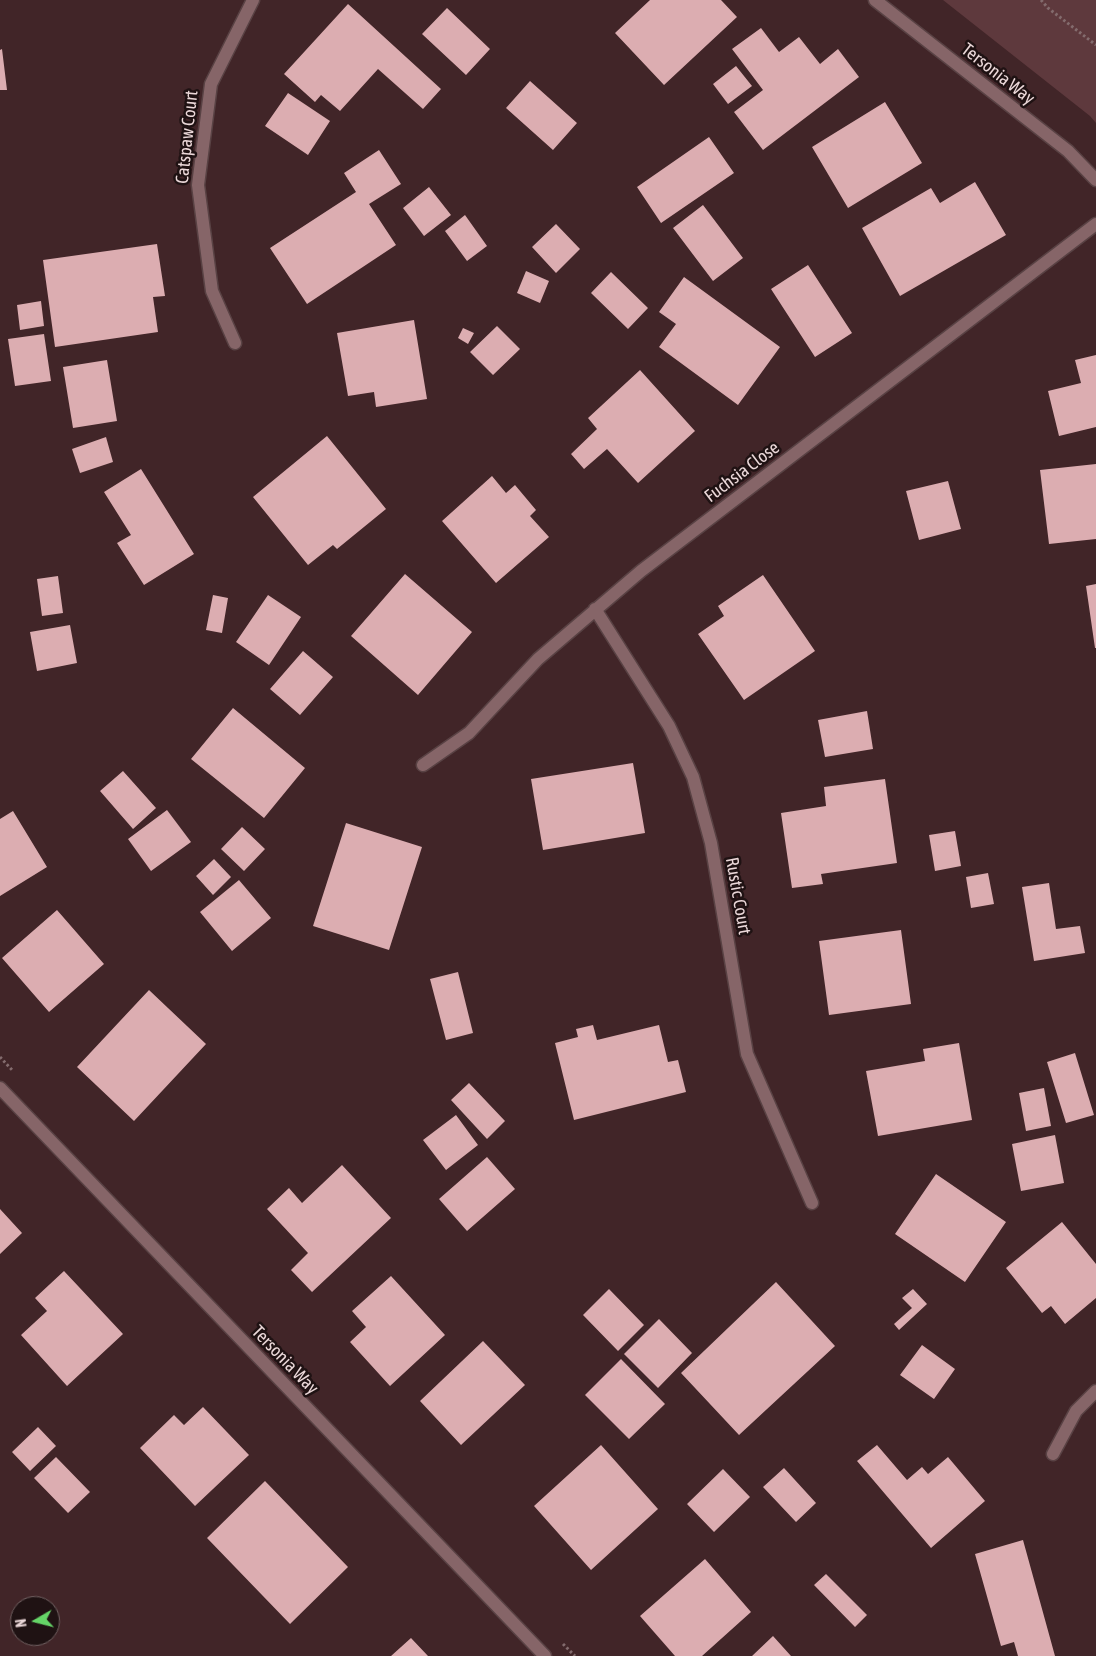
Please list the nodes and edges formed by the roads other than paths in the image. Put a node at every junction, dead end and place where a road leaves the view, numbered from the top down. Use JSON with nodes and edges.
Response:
{"nodes":[{"id":1,"x":253,"y":0,"type":"edge"},
{"id":2,"x":875,"y":0,"type":"edge"},
{"id":3,"x":1096,"y":180,"type":"edge"},
{"id":4,"x":1096,"y":224,"type":"edge"},
{"id":5,"x":235,"y":343,"type":"dead end"},
{"id":6,"x":595,"y":609,"type":"junction"},
{"id":7,"x":423,"y":764,"type":"dead end"},
{"id":8,"x":0,"y":1088,"type":"edge"},
{"id":9,"x":812,"y":1203,"type":"dead end"},
{"id":10,"x":1096,"y":1391,"type":"edge"},
{"id":11,"x":1053,"y":1454,"type":"dead end"},
{"id":12,"x":545,"y":1656,"type":"edge"}],
"edges":[{"from":1,"to":5,"type":"street","name":"Catspaw Court"},
{"from":2,"to":3,"type":"street","name":"Tersonia Way"},
{"from":4,"to":6,"type":"street","name":"Fuchsia Close"},
{"from":6,"to":7,"type":"street","name":"Fuchsia Close"},
{"from":6,"to":9,"type":"street","name":"Rustic Court"},
{"from":8,"to":12,"type":"street","name":"Tersonia Way"},
{"from":10,"to":11,"type":"street"}]}
